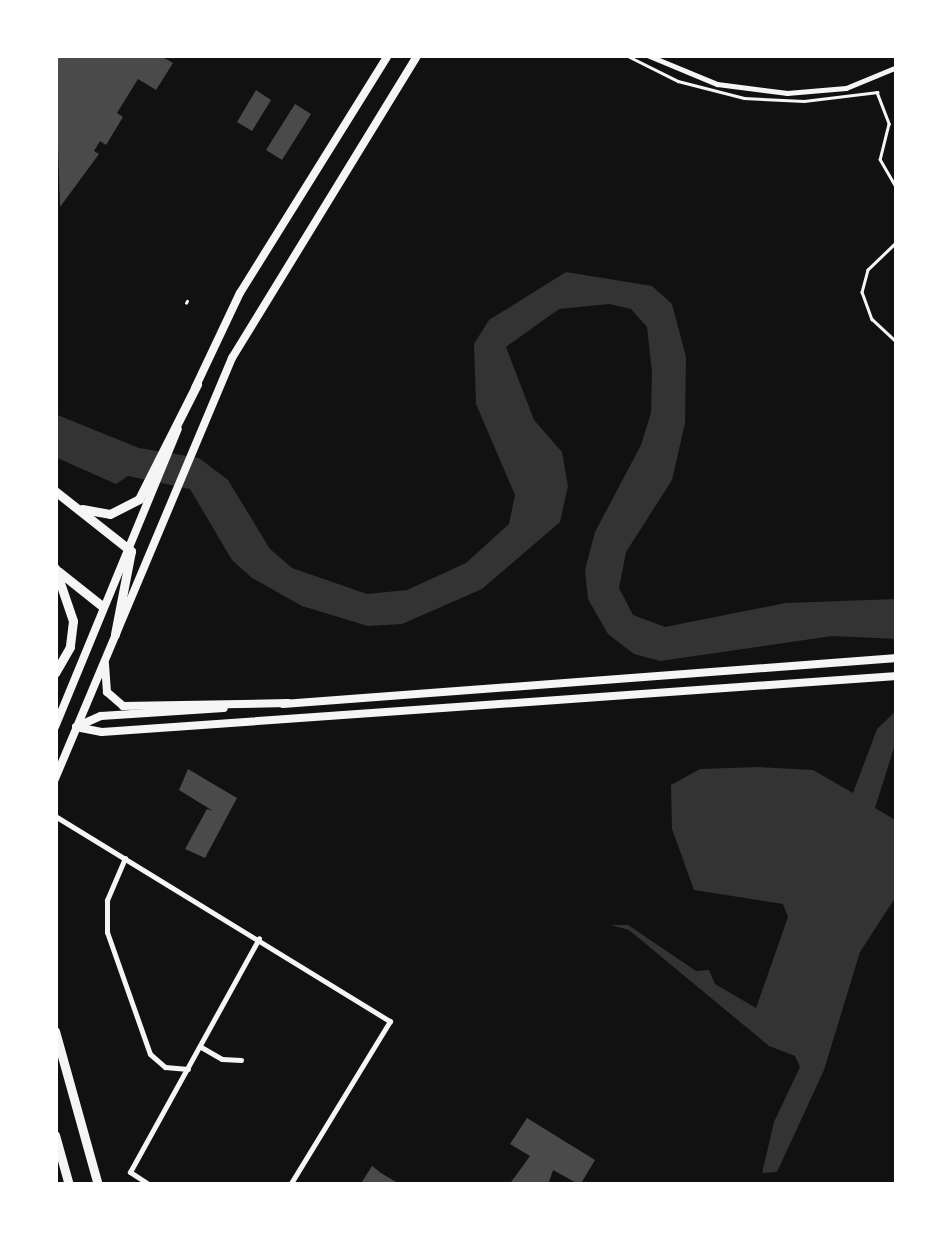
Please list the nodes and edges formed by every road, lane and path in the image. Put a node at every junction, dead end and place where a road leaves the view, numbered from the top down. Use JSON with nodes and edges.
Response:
{"nodes":[{"id":1,"x":388,"y":55,"type":"edge"},
{"id":2,"x":418,"y":55,"type":"edge"},
{"id":3,"x":647,"y":55,"type":"edge"},
{"id":4,"x":897,"y":67,"type":"edge"},
{"id":5,"x":871,"y":92,"type":"dead end"},
{"id":6,"x":897,"y":189,"type":"edge"},
{"id":7,"x":897,"y":242,"type":"edge"},
{"id":8,"x":897,"y":342,"type":"edge"},
{"id":9,"x":197,"y":384,"type":"joint"},
{"id":10,"x":150,"y":488,"type":"junction"},
{"id":11,"x":55,"y":491,"type":"edge"},
{"id":12,"x":82,"y":509,"type":"junction"},
{"id":13,"x":128,"y":546,"type":"junction"},
{"id":14,"x":55,"y":568,"type":"edge"},
{"id":15,"x":102,"y":606,"type":"junction"},
{"id":16,"x":115,"y":634,"type":"junction"},
{"id":17,"x":105,"y":658,"type":"junction"},
{"id":18,"x":897,"y":658,"type":"edge"},
{"id":19,"x":55,"y":673,"type":"edge"},
{"id":20,"x":897,"y":676,"type":"edge"},
{"id":21,"x":288,"y":703,"type":"junction"},
{"id":22,"x":55,"y":727,"type":"edge"},
{"id":23,"x":76,"y":727,"type":"junction"},
{"id":24,"x":55,"y":779,"type":"edge"},
{"id":25,"x":55,"y":816,"type":"edge"},
{"id":26,"x":126,"y":857,"type":"junction"},
{"id":27,"x":259,"y":938,"type":"junction"},
{"id":28,"x":55,"y":1031,"type":"edge"},
{"id":29,"x":200,"y":1046,"type":"junction"},
{"id":30,"x":241,"y":1060,"type":"dead end"},
{"id":31,"x":188,"y":1069,"type":"junction"},
{"id":32,"x":55,"y":1135,"type":"edge"},
{"id":33,"x":68,"y":1185,"type":"edge"},
{"id":34,"x":98,"y":1185,"type":"edge"},
{"id":35,"x":150,"y":1185,"type":"edge"},
{"id":36,"x":290,"y":1185,"type":"edge"}],
"edges":[{"from":1,"to":9,"type":"main road"},
{"from":2,"to":16,"type":"main road"},
{"from":3,"to":4,"type":"street"},
{"from":5,"to":6,"type":"path"},
{"from":7,"to":8,"type":"path"},
{"from":9,"to":10,"type":"highway"},
{"from":10,"to":12,"type":"highway"},
{"from":10,"to":13,"type":"main road"},
{"from":11,"to":12,"type":"highway"},
{"from":12,"to":13,"type":"highway"},
{"from":13,"to":15,"type":"main road"},
{"from":13,"to":16,"type":"highway"},
{"from":14,"to":15,"type":"highway"},
{"from":14,"to":19,"type":"highway"},
{"from":15,"to":22,"type":"main road"},
{"from":16,"to":17,"type":"main road"},
{"from":17,"to":21,"type":"main road"},
{"from":17,"to":23,"type":"main road"},
{"from":18,"to":21,"type":"main road"},
{"from":20,"to":23,"type":"main road"},
{"from":21,"to":23,"type":"main road"},
{"from":22,"to":23,"type":"main road"},
{"from":23,"to":24,"type":"main road"},
{"from":25,"to":26,"type":"street"},
{"from":26,"to":27,"type":"street"},
{"from":26,"to":31,"type":"street"},
{"from":27,"to":29,"type":"street"},
{"from":27,"to":36,"type":"street"},
{"from":28,"to":34,"type":"highway"},
{"from":29,"to":30,"type":"street"},
{"from":29,"to":31,"type":"street"},
{"from":31,"to":35,"type":"street"},
{"from":32,"to":33,"type":"highway"}]}
